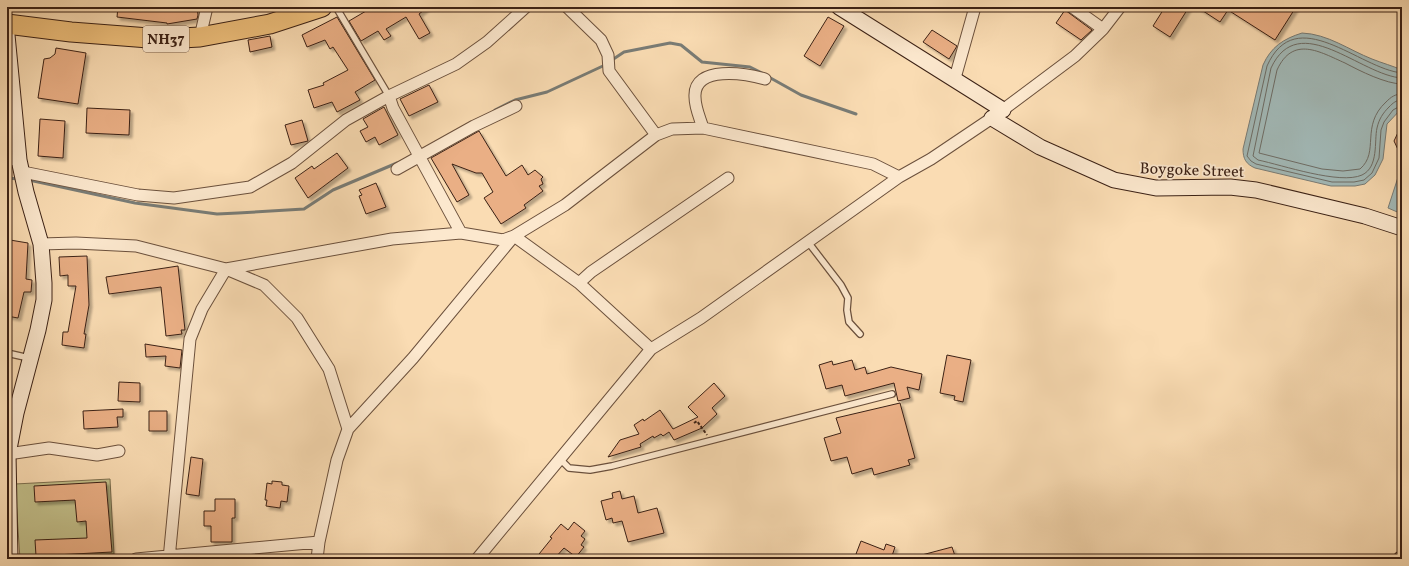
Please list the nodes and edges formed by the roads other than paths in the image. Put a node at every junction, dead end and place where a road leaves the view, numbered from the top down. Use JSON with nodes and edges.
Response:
{"nodes":[{"id":1,"x":207,"y":7,"type":"edge"},
{"id":2,"x":322,"y":7,"type":"edge"},
{"id":3,"x":336,"y":7,"type":"edge"},
{"id":4,"x":526,"y":7,"type":"edge"},
{"id":5,"x":567,"y":7,"type":"edge"},
{"id":6,"x":839,"y":7,"type":"edge"},
{"id":7,"x":975,"y":7,"type":"edge"},
{"id":8,"x":1072,"y":7,"type":"edge"},
{"id":9,"x":1120,"y":7,"type":"edge"},
{"id":10,"x":7,"y":24,"type":"edge"},
{"id":11,"x":1103,"y":29,"type":"junction"},
{"id":12,"x":7,"y":35,"type":"edge"},
{"id":13,"x":200,"y":37,"type":"junction"},
{"id":14,"x":955,"y":78,"type":"junction"},
{"id":15,"x":765,"y":79,"type":"dead end"},
{"id":16,"x":389,"y":96,"type":"junction"},
{"id":17,"x":516,"y":106,"type":"dead end"},
{"id":18,"x":997,"y":114,"type":"junction"},
{"id":19,"x":703,"y":128,"type":"junction"},
{"id":20,"x":656,"y":135,"type":"junction"},
{"id":21,"x":420,"y":156,"type":"junction"},
{"id":22,"x":397,"y":169,"type":"dead end"},
{"id":23,"x":20,"y":171,"type":"edge"},
{"id":24,"x":899,"y":177,"type":"junction"},
{"id":25,"x":728,"y":178,"type":"dead end"},
{"id":26,"x":1402,"y":228,"type":"edge"},
{"id":27,"x":461,"y":233,"type":"junction"},
{"id":28,"x":514,"y":236,"type":"junction"},
{"id":29,"x":808,"y":242,"type":"junction"},
{"id":30,"x":41,"y":244,"type":"junction"},
{"id":31,"x":226,"y":269,"type":"junction"},
{"id":32,"x":579,"y":283,"type":"junction"},
{"id":33,"x":860,"y":334,"type":"dead end"},
{"id":34,"x":651,"y":348,"type":"junction"},
{"id":35,"x":7,"y":352,"type":"edge"},
{"id":36,"x":31,"y":358,"type":"junction"},
{"id":37,"x":892,"y":394,"type":"dead end"},
{"id":38,"x":348,"y":429,"type":"junction"},
{"id":39,"x":119,"y":451,"type":"dead end"},
{"id":40,"x":8,"y":454,"type":"edge"},
{"id":41,"x":560,"y":459,"type":"junction"},
{"id":42,"x":7,"y":509,"type":"edge"},
{"id":43,"x":319,"y":542,"type":"junction"},
{"id":44,"x":482,"y":556,"type":"edge"},
{"id":45,"x":169,"y":558,"type":"edge"},
{"id":46,"x":10,"y":559,"type":"edge"},
{"id":47,"x":136,"y":559,"type":"edge"},
{"id":48,"x":317,"y":559,"type":"edge"}],
"edges":[{"from":1,"to":13,"type":"street"},
{"from":2,"to":13,"type":"highway","number":"NH37"},
{"from":3,"to":16,"type":"lane"},
{"from":4,"to":16,"type":"street"},
{"from":5,"to":20,"type":"street"},
{"from":6,"to":14,"type":"street","name":"Boygoke Street"},
{"from":7,"to":14,"type":"street"},
{"from":8,"to":11,"type":"street"},
{"from":9,"to":11,"type":"street"},
{"from":10,"to":13,"type":"highway","number":"NH37"},
{"from":11,"to":18,"type":"street"},
{"from":12,"to":23,"type":"street"},
{"from":14,"to":18,"type":"street","name":"Boygoke Street"},
{"from":15,"to":19,"type":"street"},
{"from":16,"to":21,"type":"street"},
{"from":16,"to":23,"type":"street"},
{"from":17,"to":21,"type":"street"},
{"from":18,"to":24,"type":"street"},
{"from":18,"to":26,"type":"street","name":"Boygoke Street"},
{"from":19,"to":20,"type":"street"},
{"from":19,"to":24,"type":"street"},
{"from":20,"to":28,"type":"street"},
{"from":21,"to":22,"type":"street"},
{"from":21,"to":27,"type":"street"},
{"from":23,"to":30,"type":"street"},
{"from":24,"to":29,"type":"street"},
{"from":25,"to":32,"type":"street"},
{"from":27,"to":28,"type":"street"},
{"from":27,"to":31,"type":"street"},
{"from":28,"to":32,"type":"street"},
{"from":28,"to":38,"type":"street"},
{"from":29,"to":33,"type":"lane"},
{"from":29,"to":34,"type":"street"},
{"from":30,"to":31,"type":"street"},
{"from":30,"to":36,"type":"street"},
{"from":31,"to":38,"type":"street"},
{"from":31,"to":45,"type":"street"},
{"from":32,"to":34,"type":"street"},
{"from":34,"to":41,"type":"street"},
{"from":35,"to":36,"type":"lane"},
{"from":36,"to":40,"type":"street"},
{"from":37,"to":41,"type":"lane"},
{"from":38,"to":43,"type":"street"},
{"from":39,"to":40,"type":"street"},
{"from":40,"to":42,"type":"street"},
{"from":41,"to":44,"type":"street"},
{"from":42,"to":46,"type":"street"},
{"from":43,"to":45,"type":"street"},
{"from":43,"to":48,"type":"street"},
{"from":45,"to":47,"type":"street"}]}
